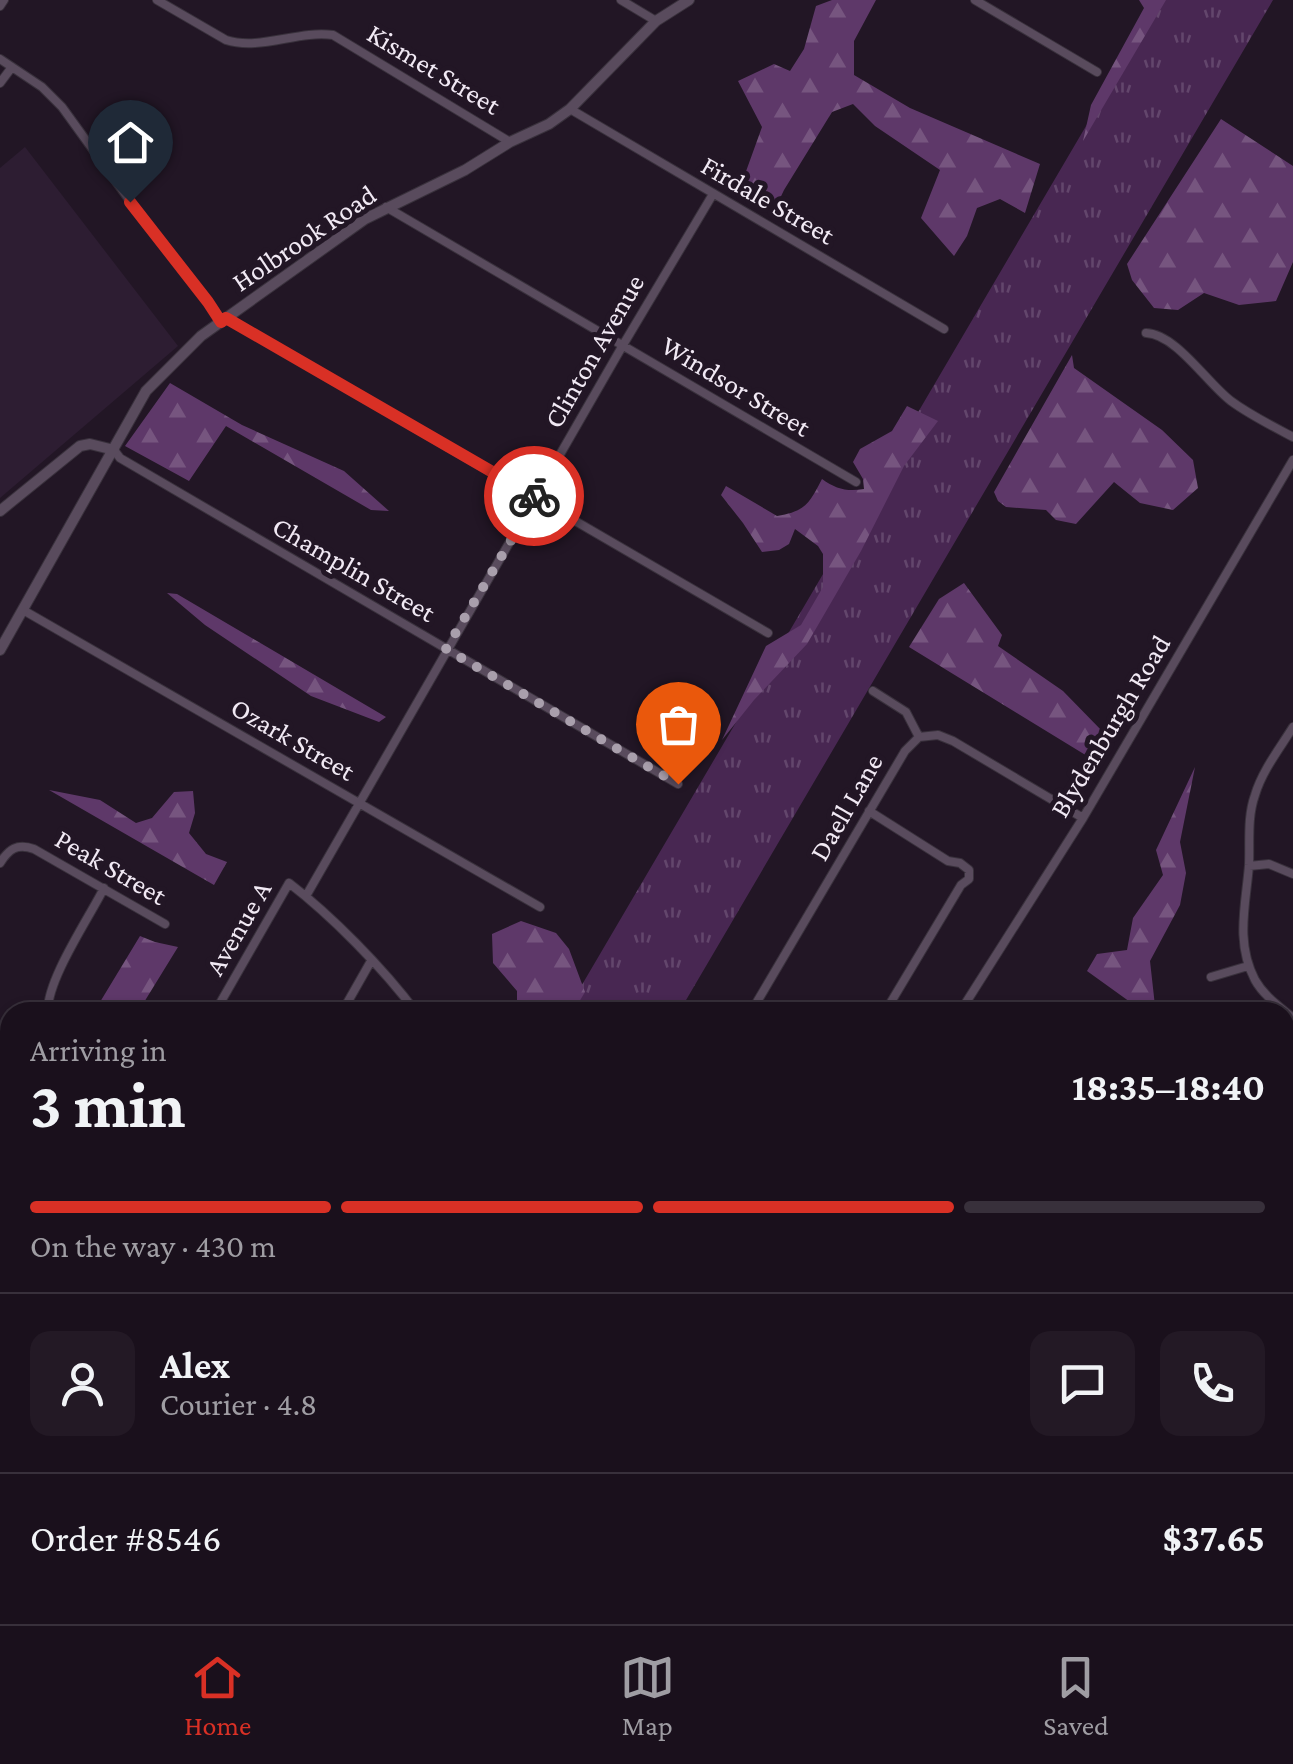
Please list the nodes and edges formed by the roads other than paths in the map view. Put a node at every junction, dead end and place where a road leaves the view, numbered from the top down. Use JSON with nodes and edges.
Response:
{"nodes":[{"id":1,"x":157,"y":0,"type":"edge"},
{"id":2,"x":622,"y":0,"type":"edge"},
{"id":3,"x":688,"y":0,"type":"edge"},
{"id":4,"x":975,"y":0,"type":"edge"},
{"id":5,"x":656,"y":21,"type":"junction"},
{"id":6,"x":0,"y":59,"type":"edge"},
{"id":7,"x":11,"y":69,"type":"junction"},
{"id":8,"x":1097,"y":72,"type":"dead end"},
{"id":9,"x":0,"y":83,"type":"edge"},
{"id":10,"x":570,"y":109,"type":"junction"},
{"id":11,"x":510,"y":142,"type":"junction"},
{"id":12,"x":713,"y":194,"type":"junction"},
{"id":13,"x":386,"y":207,"type":"junction"},
{"id":14,"x":223,"y":320,"type":"junction"},
{"id":15,"x":944,"y":329,"type":"dead end"},
{"id":16,"x":1146,"y":333,"type":"dead end"},
{"id":17,"x":623,"y":345,"type":"junction"},
{"id":18,"x":1293,"y":437,"type":"edge"},
{"id":19,"x":114,"y":450,"type":"junction"},
{"id":20,"x":1293,"y":460,"type":"edge"},
{"id":21,"x":856,"y":482,"type":"dead end"},
{"id":22,"x":537,"y":497,"type":"junction"},
{"id":23,"x":0,"y":511,"type":"edge"},
{"id":24,"x":24,"y":610,"type":"junction"},
{"id":25,"x":768,"y":633,"type":"dead end"},
{"id":26,"x":446,"y":649,"type":"junction"},
{"id":27,"x":0,"y":650,"type":"edge"},
{"id":28,"x":873,"y":691,"type":"dead end"},
{"id":29,"x":1293,"y":727,"type":"edge"},
{"id":30,"x":919,"y":736,"type":"junction"},
{"id":31,"x":678,"y":784,"type":"dead end"},
{"id":32,"x":358,"y":803,"type":"junction"},
{"id":33,"x":869,"y":811,"type":"junction"},
{"id":34,"x":1083,"y":818,"type":"junction"},
{"id":35,"x":0,"y":863,"type":"edge"},
{"id":36,"x":1249,"y":866,"type":"junction"},
{"id":37,"x":1293,"y":874,"type":"edge"},
{"id":38,"x":104,"y":888,"type":"junction"},
{"id":39,"x":306,"y":896,"type":"junction"},
{"id":40,"x":540,"y":908,"type":"dead end"},
{"id":41,"x":165,"y":924,"type":"dead end"},
{"id":42,"x":372,"y":961,"type":"junction"},
{"id":43,"x":1248,"y":966,"type":"junction"},
{"id":44,"x":1211,"y":977,"type":"dead end"},
{"id":45,"x":48,"y":1002,"type":"edge"},
{"id":46,"x":220,"y":1002,"type":"edge"},
{"id":47,"x":348,"y":1002,"type":"edge"},
{"id":48,"x":408,"y":1002,"type":"edge"},
{"id":49,"x":757,"y":1002,"type":"edge"},
{"id":50,"x":891,"y":1002,"type":"edge"},
{"id":51,"x":966,"y":1002,"type":"edge"},
{"id":52,"x":1274,"y":1002,"type":"edge"}],
"edges":[{"from":1,"to":11,"type":"street","name":"Kismet Street"},
{"from":2,"to":5,"type":"street"},
{"from":3,"to":5,"type":"street","name":"Holbrook Road"},
{"from":4,"to":8,"type":"street"},
{"from":5,"to":10,"type":"street","name":"Holbrook Road"},
{"from":6,"to":7,"type":"street"},
{"from":7,"to":9,"type":"street"},
{"from":7,"to":14,"type":"street"},
{"from":10,"to":11,"type":"street","name":"Holbrook Road"},
{"from":10,"to":12,"type":"street","name":"Firdale Street"},
{"from":11,"to":13,"type":"street","name":"Holbrook Road"},
{"from":12,"to":15,"type":"street","name":"Firdale Street"},
{"from":12,"to":17,"type":"street","name":"Clinton Avenue"},
{"from":13,"to":14,"type":"street","name":"Holbrook Road"},
{"from":13,"to":17,"type":"street","name":"Windsor Street"},
{"from":14,"to":19,"type":"street","name":"Holbrook Road"},
{"from":14,"to":22,"type":"street"},
{"from":16,"to":18,"type":"street"},
{"from":17,"to":21,"type":"street","name":"Windsor Street"},
{"from":17,"to":22,"type":"street","name":"Clinton Avenue"},
{"from":19,"to":23,"type":"street"},
{"from":19,"to":24,"type":"street","name":"Holbrook Road"},
{"from":19,"to":26,"type":"street","name":"Champlin Street"},
{"from":20,"to":34,"type":"street","name":"Blydenburgh Road"},
{"from":22,"to":25,"type":"street"},
{"from":22,"to":26,"type":"street","name":"Clinton Avenue"},
{"from":24,"to":27,"type":"street","name":"Holbrook Road"},
{"from":24,"to":32,"type":"street","name":"Ozark Street"},
{"from":26,"to":31,"type":"street","name":"Champlin Street"},
{"from":26,"to":32,"type":"street","name":"Clinton Avenue"},
{"from":28,"to":30,"type":"street"},
{"from":29,"to":36,"type":"street"},
{"from":30,"to":33,"type":"street","name":"Daell Lane"},
{"from":30,"to":34,"type":"street","name":"Daell Lane"},
{"from":32,"to":39,"type":"street","name":"Clinton Avenue"},
{"from":32,"to":40,"type":"street","name":"Ozark Street"},
{"from":33,"to":49,"type":"street","name":"Daell Lane"},
{"from":33,"to":50,"type":"street"},
{"from":34,"to":51,"type":"street","name":"Blydenburgh Road"},
{"from":35,"to":38,"type":"street","name":"Peak Street"},
{"from":36,"to":37,"type":"street"},
{"from":36,"to":43,"type":"street"},
{"from":38,"to":41,"type":"street","name":"Peak Street"},
{"from":38,"to":45,"type":"street"},
{"from":39,"to":42,"type":"street"},
{"from":39,"to":46,"type":"street","name":"Avenue A"},
{"from":42,"to":47,"type":"street"},
{"from":42,"to":48,"type":"street"},
{"from":43,"to":44,"type":"street"},
{"from":43,"to":52,"type":"street"}]}
